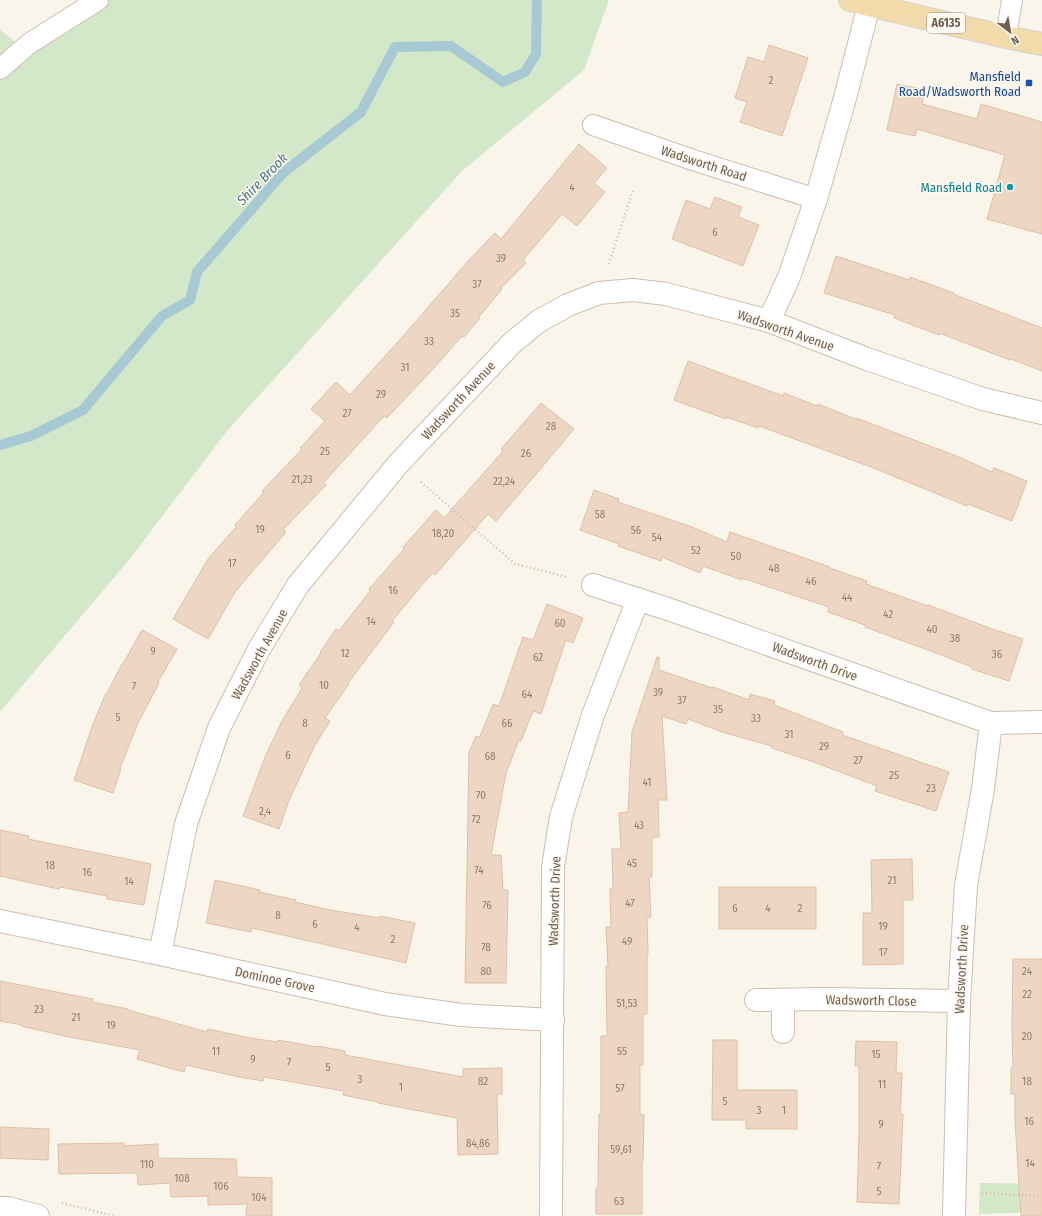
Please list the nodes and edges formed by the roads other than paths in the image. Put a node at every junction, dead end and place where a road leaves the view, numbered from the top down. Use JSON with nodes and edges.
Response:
{"nodes":[{"id":1,"x":98,"y":0,"type":"edge"},
{"id":2,"x":1012,"y":0,"type":"edge"},
{"id":3,"x":860,"y":3,"type":"edge"},
{"id":4,"x":1006,"y":37,"type":"junction"},
{"id":5,"x":1042,"y":44,"type":"edge"},
{"id":6,"x":0,"y":69,"type":"edge"},
{"id":7,"x":594,"y":125,"type":"dead end"},
{"id":8,"x":816,"y":200,"type":"junction"},
{"id":9,"x":769,"y":321,"type":"junction"},
{"id":10,"x":1042,"y":413,"type":"edge"},
{"id":11,"x":593,"y":585,"type":"road end"},
{"id":12,"x":638,"y":599,"type":"junction"},
{"id":13,"x":1042,"y":722,"type":"edge"},
{"id":14,"x":991,"y":723,"type":"junction"},
{"id":15,"x":0,"y":921,"type":"edge"},
{"id":16,"x":160,"y":954,"type":"junction"},
{"id":17,"x":756,"y":1000,"type":"dead end"},
{"id":18,"x":783,"y":1000,"type":"junction"},
{"id":19,"x":959,"y":1000,"type":"junction"},
{"id":20,"x":553,"y":1020,"type":"junction"},
{"id":21,"x":783,"y":1032,"type":"dead end"},
{"id":22,"x":0,"y":1208,"type":"edge"},
{"id":23,"x":38,"y":1216,"type":"edge"},
{"id":24,"x":551,"y":1216,"type":"edge"},
{"id":25,"x":954,"y":1216,"type":"edge"}],
"edges":[{"from":1,"to":6,"type":"lane"},
{"from":2,"to":4,"type":"lane"},
{"from":3,"to":4,"type":"main road","number":"A6135"},
{"from":3,"to":8,"type":"street"},
{"from":4,"to":5,"type":"main road","number":"A6135"},
{"from":7,"to":8,"type":"lane","name":"Wadsworth Road"},
{"from":8,"to":9,"type":"street"},
{"from":9,"to":10,"type":"street","name":"Wadsworth Avenue"},
{"from":9,"to":16,"type":"street","name":"Wadsworth Avenue"},
{"from":11,"to":12,"type":"street","name":"Wadsworth Drive"},
{"from":12,"to":14,"type":"street","name":"Wadsworth Drive"},
{"from":12,"to":20,"type":"street","name":"Wadsworth Drive"},
{"from":13,"to":14,"type":"street","name":"Wadsworth Drive"},
{"from":14,"to":19,"type":"street","name":"Wadsworth Drive"},
{"from":15,"to":16,"type":"street","name":"Dominoe Grove"},
{"from":16,"to":20,"type":"street","name":"Dominoe Grove"},
{"from":17,"to":18,"type":"street","name":"Wadsworth Close"},
{"from":18,"to":19,"type":"street","name":"Wadsworth Close"},
{"from":18,"to":21,"type":"street"},
{"from":19,"to":25,"type":"street","name":"Wadsworth Drive"},
{"from":20,"to":24,"type":"street","name":"Wadsworth Drive"},
{"from":22,"to":23,"type":"street"}]}
